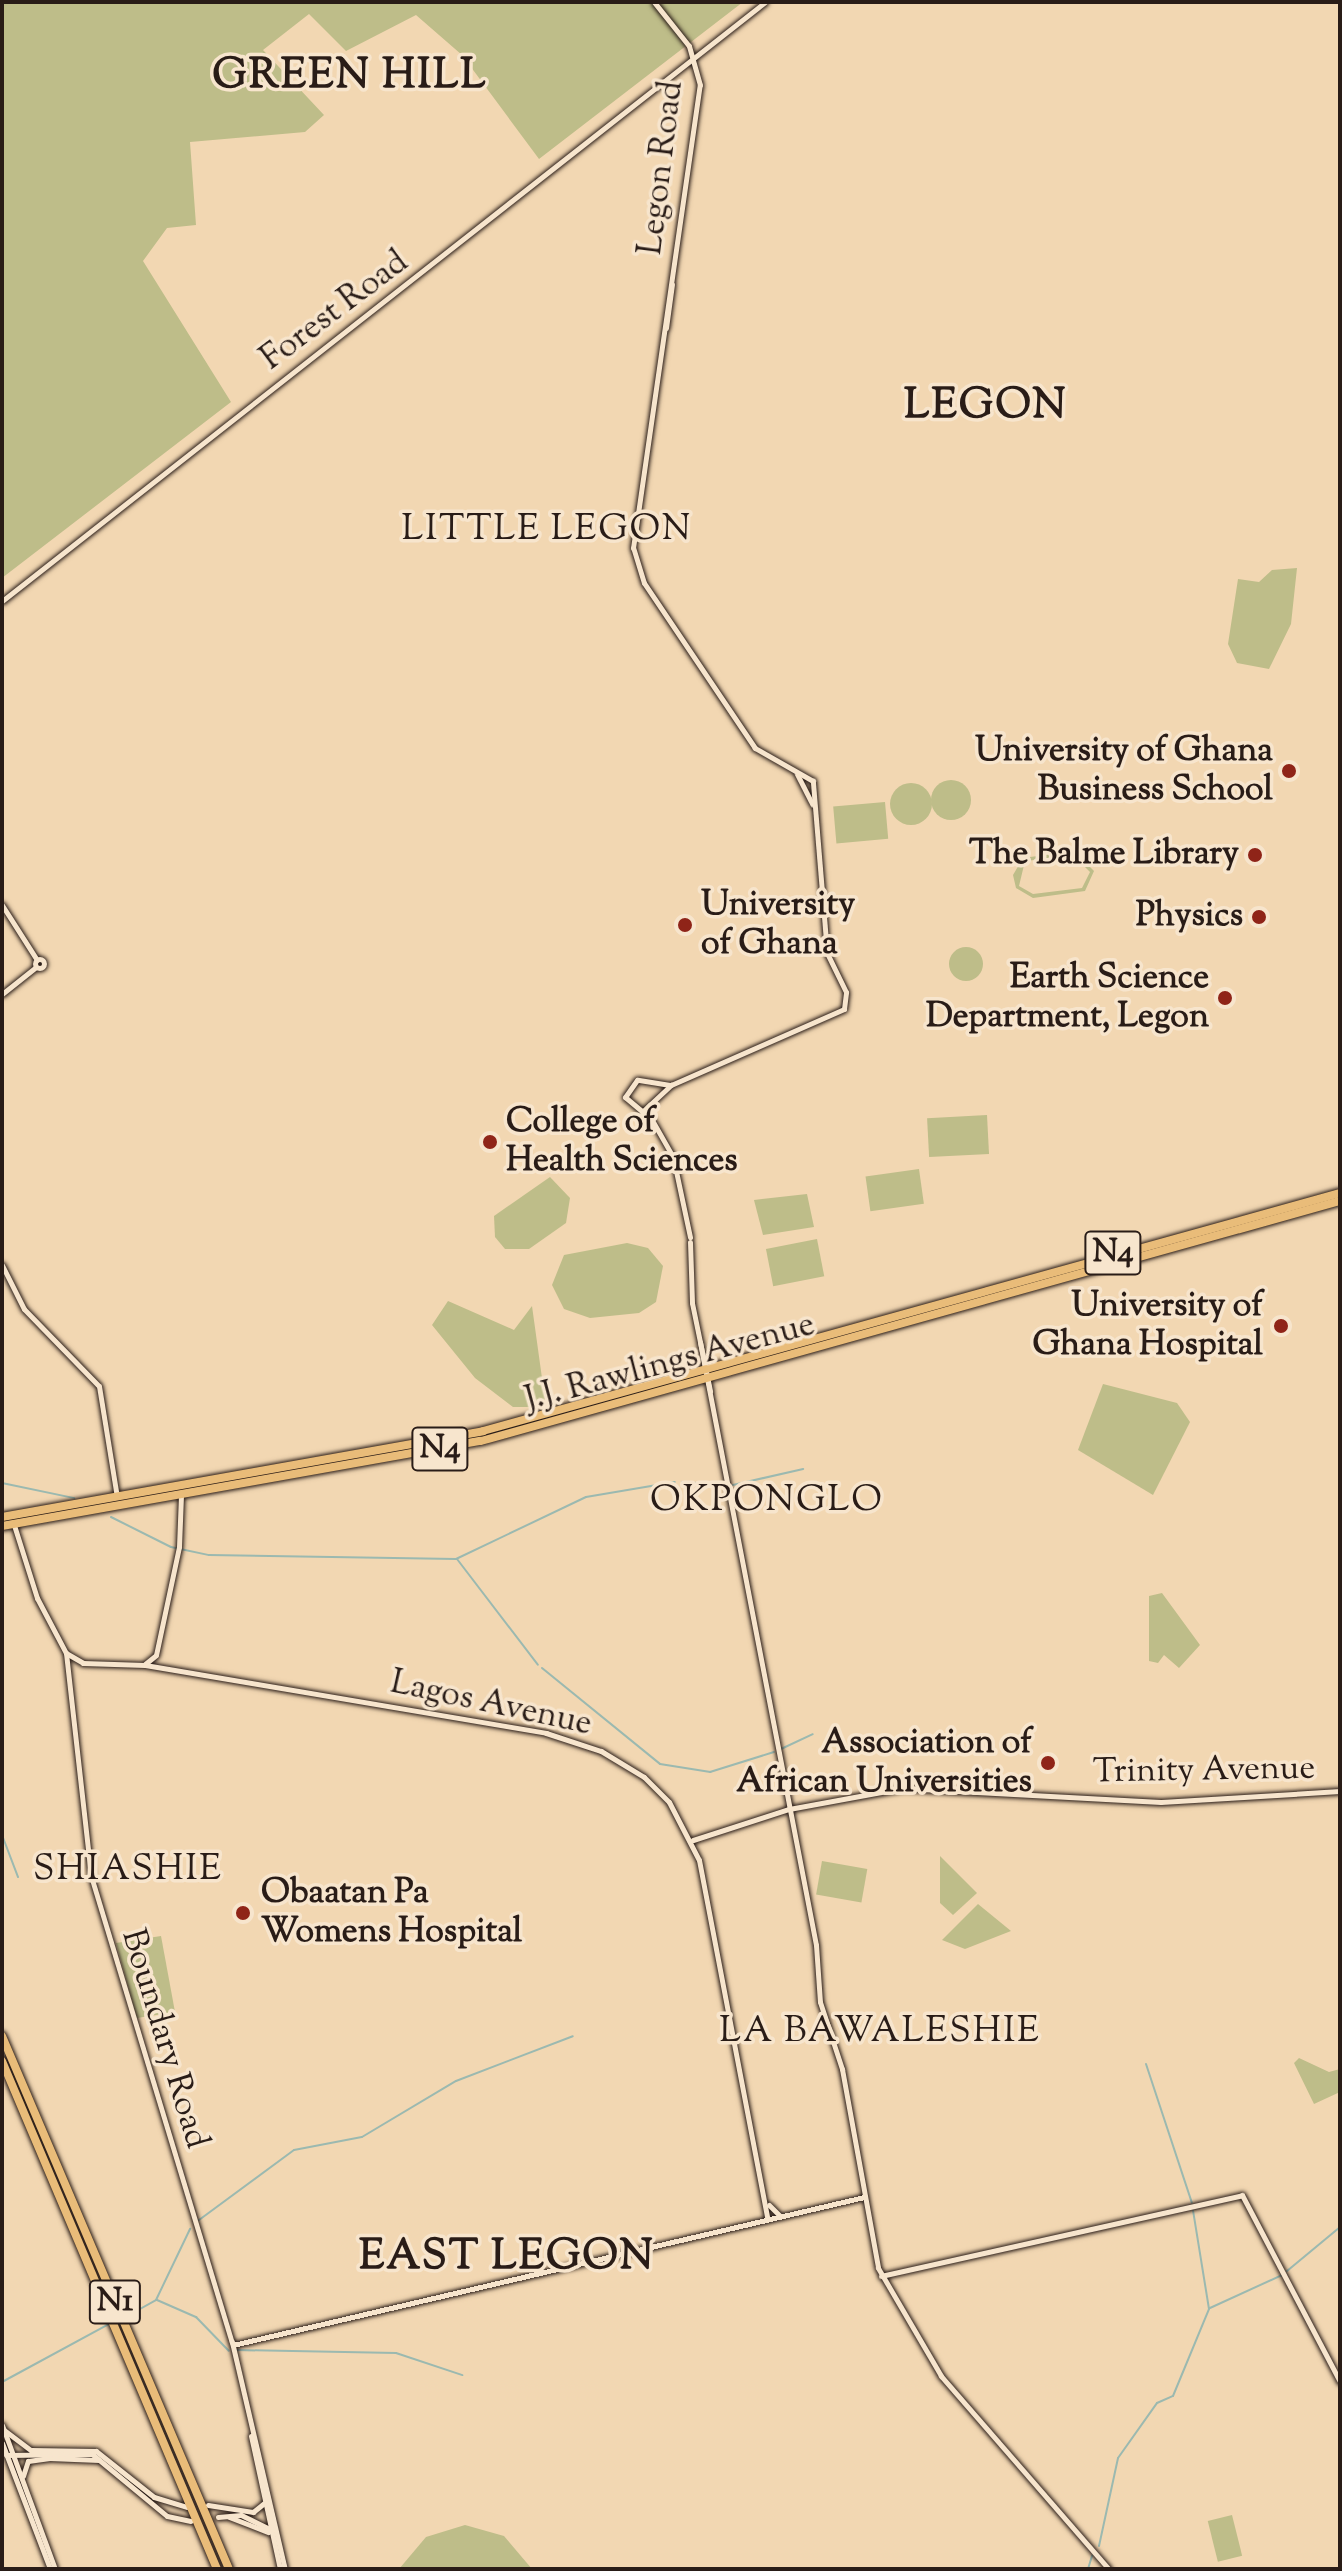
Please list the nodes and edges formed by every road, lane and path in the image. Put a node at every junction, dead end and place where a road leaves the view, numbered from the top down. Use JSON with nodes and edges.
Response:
{"nodes":[{"id":1,"x":654,"y":2,"type":"edge"},
{"id":2,"x":765,"y":2,"type":"edge"},
{"id":3,"x":692,"y":54,"type":"junction"},
{"id":4,"x":686,"y":65,"type":"junction"},
{"id":5,"x":698,"y":67,"type":"junction"},
{"id":6,"x":2,"y":601,"type":"edge"},
{"id":7,"x":797,"y":774,"type":"junction"},
{"id":8,"x":814,"y":808,"type":"junction"},
{"id":9,"x":2,"y":905,"type":"edge"},
{"id":10,"x":2,"y":994,"type":"edge"},
{"id":11,"x":650,"y":1083,"type":"junction"},
{"id":12,"x":671,"y":1085,"type":"junction"},
{"id":13,"x":656,"y":1100,"type":"junction"},
{"id":14,"x":651,"y":1108,"type":"junction"},
{"id":15,"x":642,"y":1112,"type":"junction"},
{"id":16,"x":652,"y":1120,"type":"junction"},
{"id":17,"x":1340,"y":1193,"type":"edge"},
{"id":18,"x":1340,"y":1201,"type":"edge"},
{"id":19,"x":2,"y":1265,"type":"edge"},
{"id":20,"x":706,"y":1377,"type":"junction"},
{"id":21,"x":180,"y":1492,"type":"junction"},
{"id":22,"x":118,"y":1493,"type":"junction"},
{"id":23,"x":2,"y":1517,"type":"edge"},
{"id":24,"x":13,"y":1525,"type":"junction"},
{"id":25,"x":2,"y":1526,"type":"edge"},
{"id":26,"x":66,"y":1653,"type":"junction"},
{"id":27,"x":156,"y":1655,"type":"junction"},
{"id":28,"x":83,"y":1663,"type":"junction"},
{"id":29,"x":145,"y":1665,"type":"junction"},
{"id":30,"x":164,"y":1669,"type":"junction"},
{"id":31,"x":70,"y":1677,"type":"junction"},
{"id":32,"x":1340,"y":1791,"type":"edge"},
{"id":33,"x":789,"y":1809,"type":"junction"},
{"id":34,"x":693,"y":1840,"type":"junction"},
{"id":35,"x":2,"y":2036,"type":"edge"},
{"id":36,"x":2,"y":2061,"type":"edge"},
{"id":37,"x":863,"y":2190,"type":"junction"},
{"id":38,"x":855,"y":2199,"type":"junction"},
{"id":39,"x":865,"y":2201,"type":"junction"},
{"id":40,"x":767,"y":2205,"type":"junction"},
{"id":41,"x":781,"y":2216,"type":"junction"},
{"id":42,"x":769,"y":2218,"type":"junction"},
{"id":43,"x":757,"y":2220,"type":"junction"},
{"id":44,"x":881,"y":2276,"type":"junction"},
{"id":45,"x":235,"y":2344,"type":"junction"},
{"id":46,"x":1340,"y":2382,"type":"edge"},
{"id":47,"x":3,"y":2428,"type":"edge"},
{"id":48,"x":251,"y":2431,"type":"junction"},
{"id":49,"x":2,"y":2443,"type":"edge"},
{"id":50,"x":10,"y":2456,"type":"junction"},
{"id":51,"x":50,"y":2458,"type":"junction"},
{"id":52,"x":107,"y":2464,"type":"junction"},
{"id":53,"x":124,"y":2472,"type":"junction"},
{"id":54,"x":126,"y":2481,"type":"junction"},
{"id":55,"x":265,"y":2502,"type":"junction"},
{"id":56,"x":208,"y":2505,"type":"dead end"},
{"id":57,"x":187,"y":2507,"type":"dead end"},
{"id":58,"x":267,"y":2511,"type":"junction"},
{"id":59,"x":252,"y":2520,"type":"junction"},
{"id":60,"x":194,"y":2523,"type":"junction"},
{"id":61,"x":259,"y":2529,"type":"junction"},
{"id":62,"x":274,"y":2533,"type":"junction"},
{"id":63,"x":43,"y":2538,"type":"junction"},
{"id":64,"x":273,"y":2545,"type":"junction"},
{"id":65,"x":53,"y":2569,"type":"edge"},
{"id":66,"x":215,"y":2569,"type":"edge"},
{"id":67,"x":229,"y":2569,"type":"edge"},
{"id":68,"x":281,"y":2569,"type":"edge"},
{"id":69,"x":1109,"y":2569,"type":"edge"}],
"edges":[{"from":1,"to":3,"type":"street","name":"Legon Road"},
{"from":2,"to":3,"type":"street","name":"Forest Road"},
{"from":3,"to":4,"type":"street","name":"Forest Road"},
{"from":3,"to":5,"type":"street","name":"Legon Road"},
{"from":4,"to":5,"type":"street"},
{"from":4,"to":6,"type":"street","name":"Forest Road"},
{"from":5,"to":7,"type":"street","name":"Legon Road"},
{"from":7,"to":8,"type":"street"},
{"from":7,"to":8,"type":"street","name":"Legon Road"},
{"from":8,"to":12,"type":"street"},
{"from":9,"to":10,"type":"street"},
{"from":11,"to":12,"type":"street"},
{"from":11,"to":13,"type":"street"},
{"from":11,"to":15,"type":"street"},
{"from":12,"to":13,"type":"street"},
{"from":13,"to":14,"type":"street"},
{"from":14,"to":15,"type":"street"},
{"from":14,"to":16,"type":"street"},
{"from":15,"to":16,"type":"street"},
{"from":16,"to":20,"type":"street"},
{"from":17,"to":20,"type":"highway","name":"J.J. Rawlings Avenue","number":"N4"},
{"from":18,"to":20,"type":"highway","name":"J.J. Rawlings Avenue","number":"N4"},
{"from":19,"to":22,"type":"street"},
{"from":20,"to":21,"type":"highway","name":"J.J. Rawlings Avenue","number":"N4"},
{"from":20,"to":33,"type":"street"},
{"from":21,"to":22,"type":"highway","name":"J.J. Rawlings Avenue","number":"N4"},
{"from":21,"to":24,"type":"highway","name":"J.J. Rawlings Avenue","number":"N4"},
{"from":21,"to":27,"type":"street"},
{"from":22,"to":23,"type":"highway","name":"J.J. Rawlings Avenue","number":"N4"},
{"from":24,"to":25,"type":"highway","name":"J.J. Rawlings Avenue","number":"N4"},
{"from":24,"to":26,"type":"street","name":"Boundary Road"},
{"from":26,"to":28,"type":"street","name":"Lagos Avenue"},
{"from":26,"to":31,"type":"street","name":"Boundary Road"},
{"from":27,"to":29,"type":"street"},
{"from":27,"to":30,"type":"street"},
{"from":28,"to":29,"type":"street","name":"Lagos Avenue"},
{"from":28,"to":31,"type":"street"},
{"from":29,"to":30,"type":"street","name":"Lagos Avenue"},
{"from":30,"to":34,"type":"street","name":"Lagos Avenue"},
{"from":31,"to":45,"type":"street","name":"Boundary Road"},
{"from":32,"to":33,"type":"street","name":"Trinity Avenue"},
{"from":33,"to":34,"type":"street","name":"Trinity Avenue"},
{"from":33,"to":37,"type":"street"},
{"from":34,"to":40,"type":"street","name":"Lagos Avenue"},
{"from":35,"to":67,"type":"highway","number":"N1"},
{"from":36,"to":60,"type":"highway","number":"N1"},
{"from":37,"to":38,"type":"street"},
{"from":37,"to":39,"type":"street"},
{"from":38,"to":39,"type":"street"},
{"from":38,"to":41,"type":"street"},
{"from":39,"to":44,"type":"street"},
{"from":40,"to":41,"type":"street"},
{"from":40,"to":42,"type":"street","name":"Lagos Avenue"},
{"from":40,"to":43,"type":"street"},
{"from":41,"to":42,"type":"street"},
{"from":42,"to":43,"type":"street"},
{"from":43,"to":45,"type":"street"},
{"from":44,"to":46,"type":"street"},
{"from":44,"to":69,"type":"street"},
{"from":45,"to":48,"type":"street"},
{"from":47,"to":50,"type":"street"},
{"from":47,"to":53,"type":"street"},
{"from":48,"to":55,"type":"street"},
{"from":48,"to":62,"type":"street"},
{"from":49,"to":50,"type":"street"},
{"from":50,"to":51,"type":"street"},
{"from":50,"to":52,"type":"street"},
{"from":50,"to":63,"type":"street"},
{"from":50,"to":65,"type":"street"},
{"from":51,"to":52,"type":"street"},
{"from":51,"to":63,"type":"street"},
{"from":52,"to":54,"type":"street"},
{"from":53,"to":54,"type":"street"},
{"from":53,"to":57,"type":"street"},
{"from":54,"to":60,"type":"street"},
{"from":55,"to":56,"type":"street"},
{"from":55,"to":58,"type":"street"},
{"from":58,"to":59,"type":"street"},
{"from":58,"to":62,"type":"street"},
{"from":59,"to":61,"type":"street"},
{"from":59,"to":62,"type":"street"},
{"from":60,"to":66,"type":"highway"},
{"from":61,"to":62,"type":"street"},
{"from":61,"to":64,"type":"street"},
{"from":62,"to":64,"type":"street"},
{"from":62,"to":68,"type":"street"},
{"from":63,"to":65,"type":"street"},
{"from":64,"to":68,"type":"street"}]}
